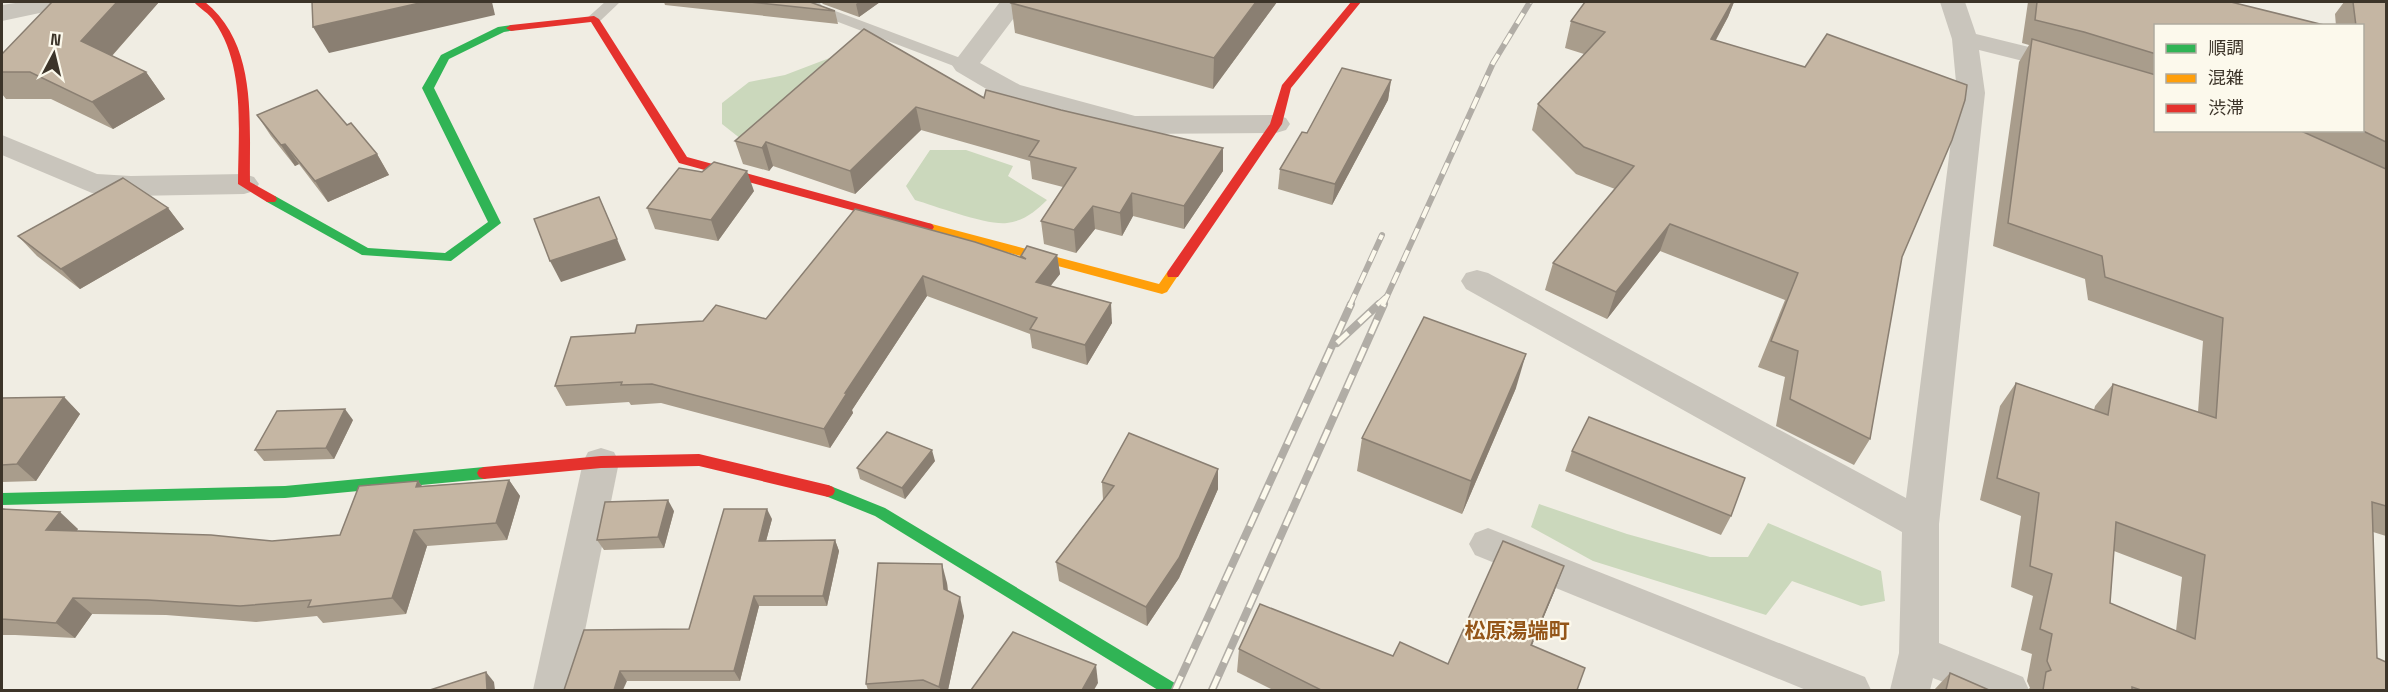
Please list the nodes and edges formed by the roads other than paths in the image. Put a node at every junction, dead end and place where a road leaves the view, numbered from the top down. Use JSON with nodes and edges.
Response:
{"nodes":[{"id":1,"x":59,"y":2,"type":"edge"},
{"id":2,"x":199,"y":2,"type":"edge"},
{"id":3,"x":613,"y":2,"type":"edge"},
{"id":4,"x":812,"y":2,"type":"edge"},
{"id":5,"x":1013,"y":2,"type":"edge"},
{"id":6,"x":1356,"y":2,"type":"edge"},
{"id":7,"x":1948,"y":3,"type":"edge"},
{"id":8,"x":2,"y":13,"type":"edge"},
{"id":9,"x":594,"y":19,"type":"junction"},
{"id":10,"x":1965,"y":39,"type":"junction"},
{"id":11,"x":965,"y":65,"type":"junction"},
{"id":12,"x":2154,"y":92,"type":"edge"},
{"id":13,"x":1276,"y":124,"type":"junction"},
{"id":14,"x":2,"y":144,"type":"edge"},
{"id":15,"x":244,"y":184,"type":"junction"},
{"id":16,"x":1477,"y":281,"type":"dead end"},
{"id":17,"x":601,"y":462,"type":"junction"},
{"id":18,"x":2,"y":499,"type":"edge"},
{"id":19,"x":1920,"y":524,"type":"junction"},
{"id":20,"x":1488,"y":544,"type":"dead end"},
{"id":21,"x":1920,"y":653,"type":"junction"},
{"id":22,"x":553,"y":690,"type":"edge"},
{"id":23,"x":1172,"y":690,"type":"edge"},
{"id":24,"x":1851,"y":690,"type":"edge"},
{"id":25,"x":1910,"y":690,"type":"edge"},
{"id":26,"x":2009,"y":690,"type":"edge"}],
"edges":[{"from":1,"to":8,"type":"street"},
{"from":2,"to":15,"type":"street"},
{"from":3,"to":9,"type":"lane"},
{"from":4,"to":11,"type":"lane"},
{"from":5,"to":11,"type":"street"},
{"from":6,"to":13,"type":"street"},
{"from":7,"to":10,"type":"street"},
{"from":9,"to":13,"type":"street"},
{"from":9,"to":15,"type":"street"},
{"from":10,"to":12,"type":"street"},
{"from":10,"to":19,"type":"street"},
{"from":11,"to":13,"type":"street"},
{"from":14,"to":15,"type":"street"},
{"from":16,"to":19,"type":"street"},
{"from":17,"to":18,"type":"street"},
{"from":17,"to":22,"type":"street"},
{"from":17,"to":23,"type":"street"},
{"from":19,"to":21,"type":"street"},
{"from":20,"to":24,"type":"street"},
{"from":21,"to":25,"type":"street"},
{"from":21,"to":26,"type":"street"}]}
